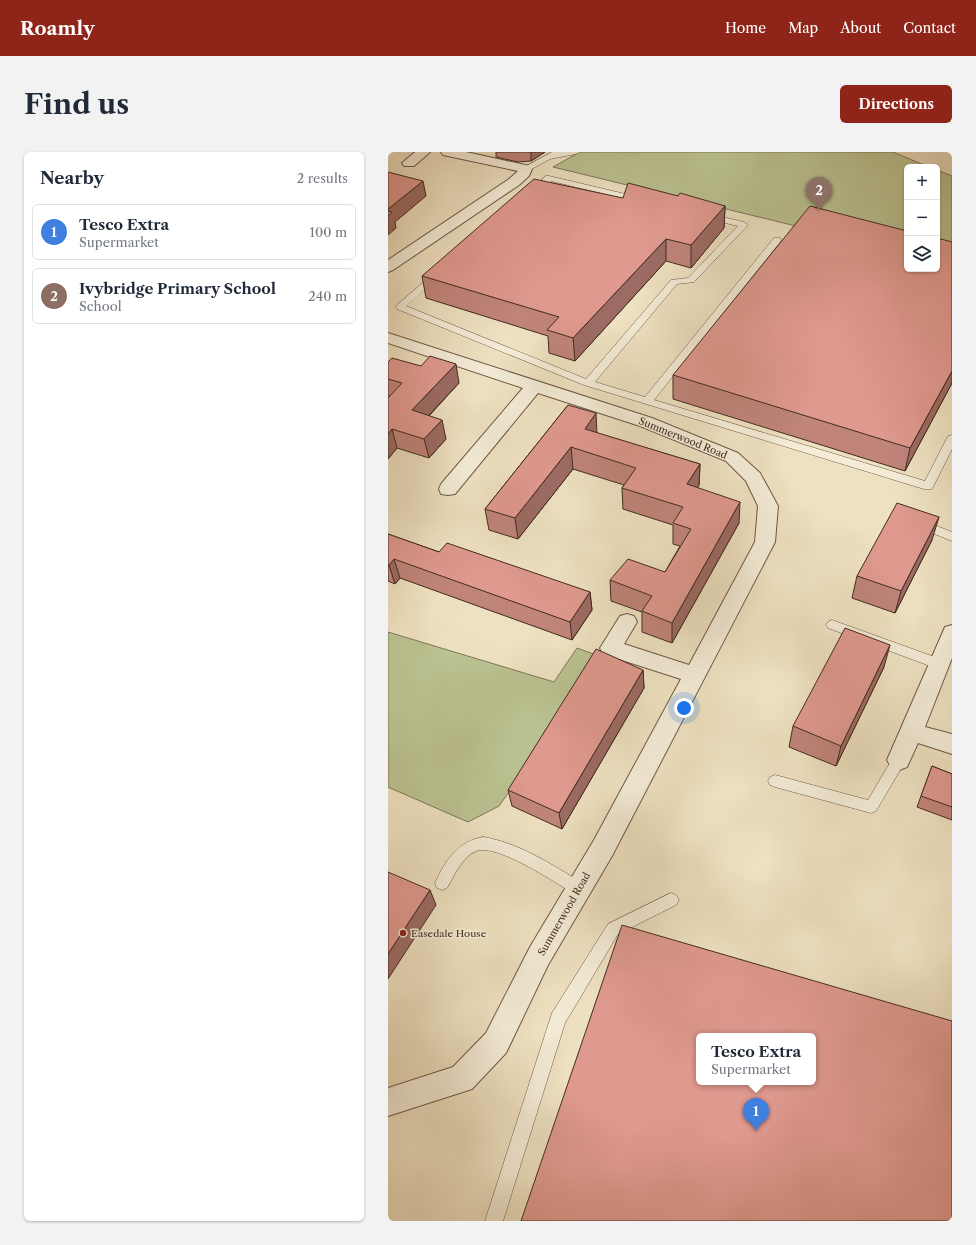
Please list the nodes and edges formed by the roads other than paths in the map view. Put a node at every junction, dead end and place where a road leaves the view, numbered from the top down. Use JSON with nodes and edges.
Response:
{"nodes":[{"id":1,"x":423,"y":152,"type":"edge"},
{"id":2,"x":448,"y":152,"type":"edge"},
{"id":3,"x":558,"y":152,"type":"edge"},
{"id":4,"x":576,"y":152,"type":"edge"},
{"id":5,"x":550,"y":157,"type":"junction"},
{"id":6,"x":409,"y":164,"type":"dead end"},
{"id":7,"x":524,"y":169,"type":"junction"},
{"id":8,"x":777,"y":240,"type":"dead end"},
{"id":9,"x":388,"y":267,"type":"edge"},
{"id":10,"x":394,"y":340,"type":"edge"},
{"id":11,"x":388,"y":354,"type":"edge"},
{"id":12,"x":588,"y":383,"type":"junction"},
{"id":13,"x":534,"y":386,"type":"junction"},
{"id":14,"x":648,"y":400,"type":"junction"},
{"id":15,"x":952,"y":438,"type":"edge"},
{"id":16,"x":448,"y":489,"type":"dead end"},
{"id":17,"x":917,"y":522,"type":"edge"},
{"id":18,"x":952,"y":537,"type":"edge"},
{"id":19,"x":627,"y":622,"type":"dead end"},
{"id":20,"x":832,"y":625,"type":"dead end"},
{"id":21,"x":952,"y":633,"type":"edge"},
{"id":22,"x":938,"y":664,"type":"junction"},
{"id":23,"x":694,"y":675,"type":"junction"},
{"id":24,"x":912,"y":732,"type":"junction"},
{"id":25,"x":952,"y":744,"type":"edge"},
{"id":26,"x":899,"y":760,"type":"joint"},
{"id":27,"x":775,"y":781,"type":"dead end"},
{"id":28,"x":442,"y":883,"type":"dead end"},
{"id":29,"x":579,"y":889,"type":"junction"},
{"id":30,"x":671,"y":900,"type":"dead end"},
{"id":31,"x":388,"y":1102,"type":"edge"},
{"id":32,"x":494,"y":1221,"type":"edge"}],
"edges":[{"from":1,"to":6,"type":"street"},
{"from":2,"to":7,"type":"street"},
{"from":3,"to":5,"type":"lane"},
{"from":4,"to":5,"type":"lane"},
{"from":5,"to":7,"type":"lane"},
{"from":7,"to":9,"type":"street"},
{"from":8,"to":14,"type":"lane"},
{"from":10,"to":11,"type":"street","name":"Summerwood Road"},
{"from":10,"to":13,"type":"street","name":"Summerwood Road"},
{"from":12,"to":12,"type":"lane"},
{"from":12,"to":14,"type":"lane"},
{"from":13,"to":16,"type":"street"},
{"from":13,"to":23,"type":"street","name":"Summerwood Road"},
{"from":14,"to":15,"type":"lane"},
{"from":17,"to":18,"type":"lane"},
{"from":19,"to":23,"type":"street"},
{"from":20,"to":22,"type":"lane"},
{"from":21,"to":22,"type":"street"},
{"from":22,"to":24,"type":"street"},
{"from":23,"to":29,"type":"street","name":"Summerwood Road"},
{"from":24,"to":25,"type":"street"},
{"from":24,"to":26,"type":"street"},
{"from":26,"to":27,"type":"lane"},
{"from":28,"to":29,"type":"lane"},
{"from":29,"to":31,"type":"street","name":"Summerwood Road"},
{"from":30,"to":32,"type":"lane"}]}
